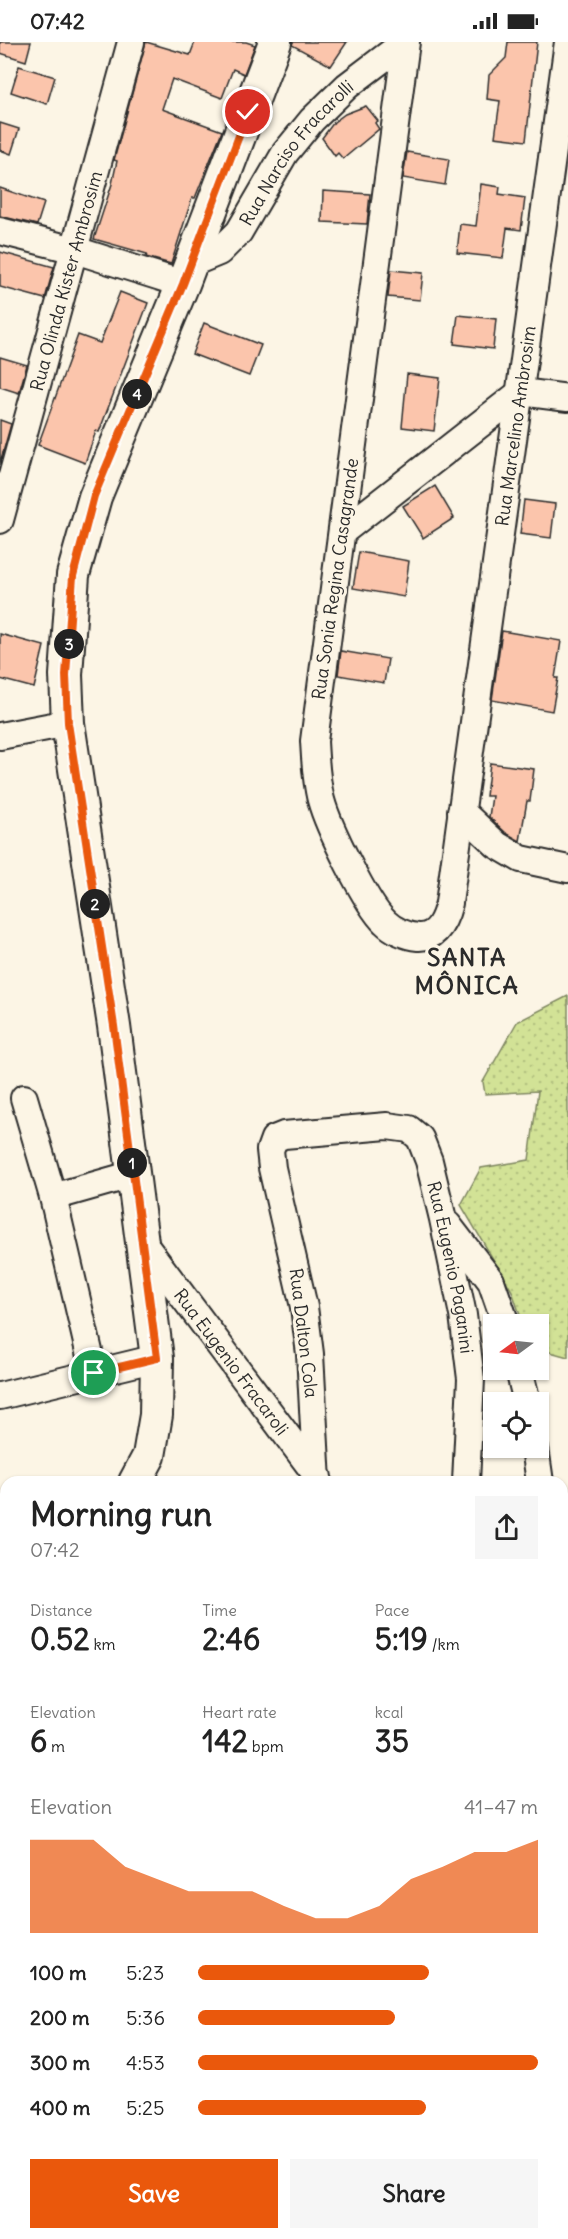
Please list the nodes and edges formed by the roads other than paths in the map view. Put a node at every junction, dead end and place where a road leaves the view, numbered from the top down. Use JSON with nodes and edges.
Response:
{"nodes":[{"id":1,"x":131,"y":42,"type":"edge"},
{"id":2,"x":275,"y":42,"type":"edge"},
{"id":3,"x":405,"y":42,"type":"edge"},
{"id":4,"x":568,"y":42,"type":"edge"},
{"id":5,"x":0,"y":231,"type":"edge"},
{"id":6,"x":75,"y":250,"type":"junction"},
{"id":7,"x":187,"y":274,"type":"junction"},
{"id":8,"x":521,"y":392,"type":"junction"},
{"id":9,"x":568,"y":398,"type":"edge"},
{"id":10,"x":0,"y":520,"type":"edge"},
{"id":11,"x":342,"y":532,"type":"junction"},
{"id":12,"x":68,"y":723,"type":"junction"},
{"id":13,"x":0,"y":736,"type":"edge"},
{"id":14,"x":461,"y":811,"type":"junction"},
{"id":15,"x":568,"y":868,"type":"edge"},
{"id":16,"x":24,"y":1098,"type":"dead end"},
{"id":17,"x":270,"y":1150,"type":"joint"},
{"id":18,"x":134,"y":1174,"type":"junction"},
{"id":19,"x":53,"y":1197,"type":"junction"},
{"id":20,"x":443,"y":1219,"type":"junction"},
{"id":21,"x":143,"y":1243,"type":"junction"},
{"id":22,"x":503,"y":1314,"type":"edge"},
{"id":23,"x":157,"y":1358,"type":"junction"},
{"id":24,"x":94,"y":1373,"type":"junction"},
{"id":25,"x":0,"y":1396,"type":"edge"},
{"id":26,"x":536,"y":1458,"type":"edge"},
{"id":27,"x":138,"y":1476,"type":"edge"},
{"id":28,"x":316,"y":1476,"type":"edge"},
{"id":29,"x":319,"y":1476,"type":"edge"},
{"id":30,"x":466,"y":1476,"type":"edge"},
{"id":31,"x":539,"y":1476,"type":"edge"}],
"edges":[{"from":1,"to":6,"type":"street","name":"Rua Olinda Kister Ambrosim"},
{"from":2,"to":7,"type":"main road"},
{"from":3,"to":7,"type":"street","name":"Rua Narciso Fracarolli"},
{"from":3,"to":11,"type":"street","name":"Rua Sonia Regina Casagrande"},
{"from":4,"to":8,"type":"street","name":"Rua Marcelino Ambrosim"},
{"from":5,"to":6,"type":"street"},
{"from":6,"to":7,"type":"street"},
{"from":6,"to":10,"type":"street","name":"Rua Olinda Kister Ambrosim"},
{"from":7,"to":12,"type":"main road"},
{"from":8,"to":9,"type":"street"},
{"from":8,"to":11,"type":"street"},
{"from":8,"to":14,"type":"street","name":"Rua Marcelino Ambrosim"},
{"from":11,"to":14,"type":"street","name":"Rua Sonia Regina Casagrande"},
{"from":12,"to":13,"type":"street"},
{"from":12,"to":18,"type":"main road"},
{"from":14,"to":15,"type":"street"},
{"from":16,"to":19,"type":"street"},
{"from":17,"to":20,"type":"street","name":"Rua Eugenio Paganini"},
{"from":17,"to":29,"type":"street","name":"Rua Dalton Cola"},
{"from":18,"to":19,"type":"street"},
{"from":18,"to":21,"type":"main road"},
{"from":19,"to":24,"type":"street"},
{"from":20,"to":22,"type":"street"},
{"from":20,"to":30,"type":"street","name":"Rua Eugenio Paganini"},
{"from":21,"to":23,"type":"main road"},
{"from":21,"to":28,"type":"street","name":"Rua Eugenio Fracaroli"},
{"from":23,"to":24,"type":"street"},
{"from":23,"to":27,"type":"main road"},
{"from":24,"to":25,"type":"street"},
{"from":26,"to":31,"type":"street"}]}
